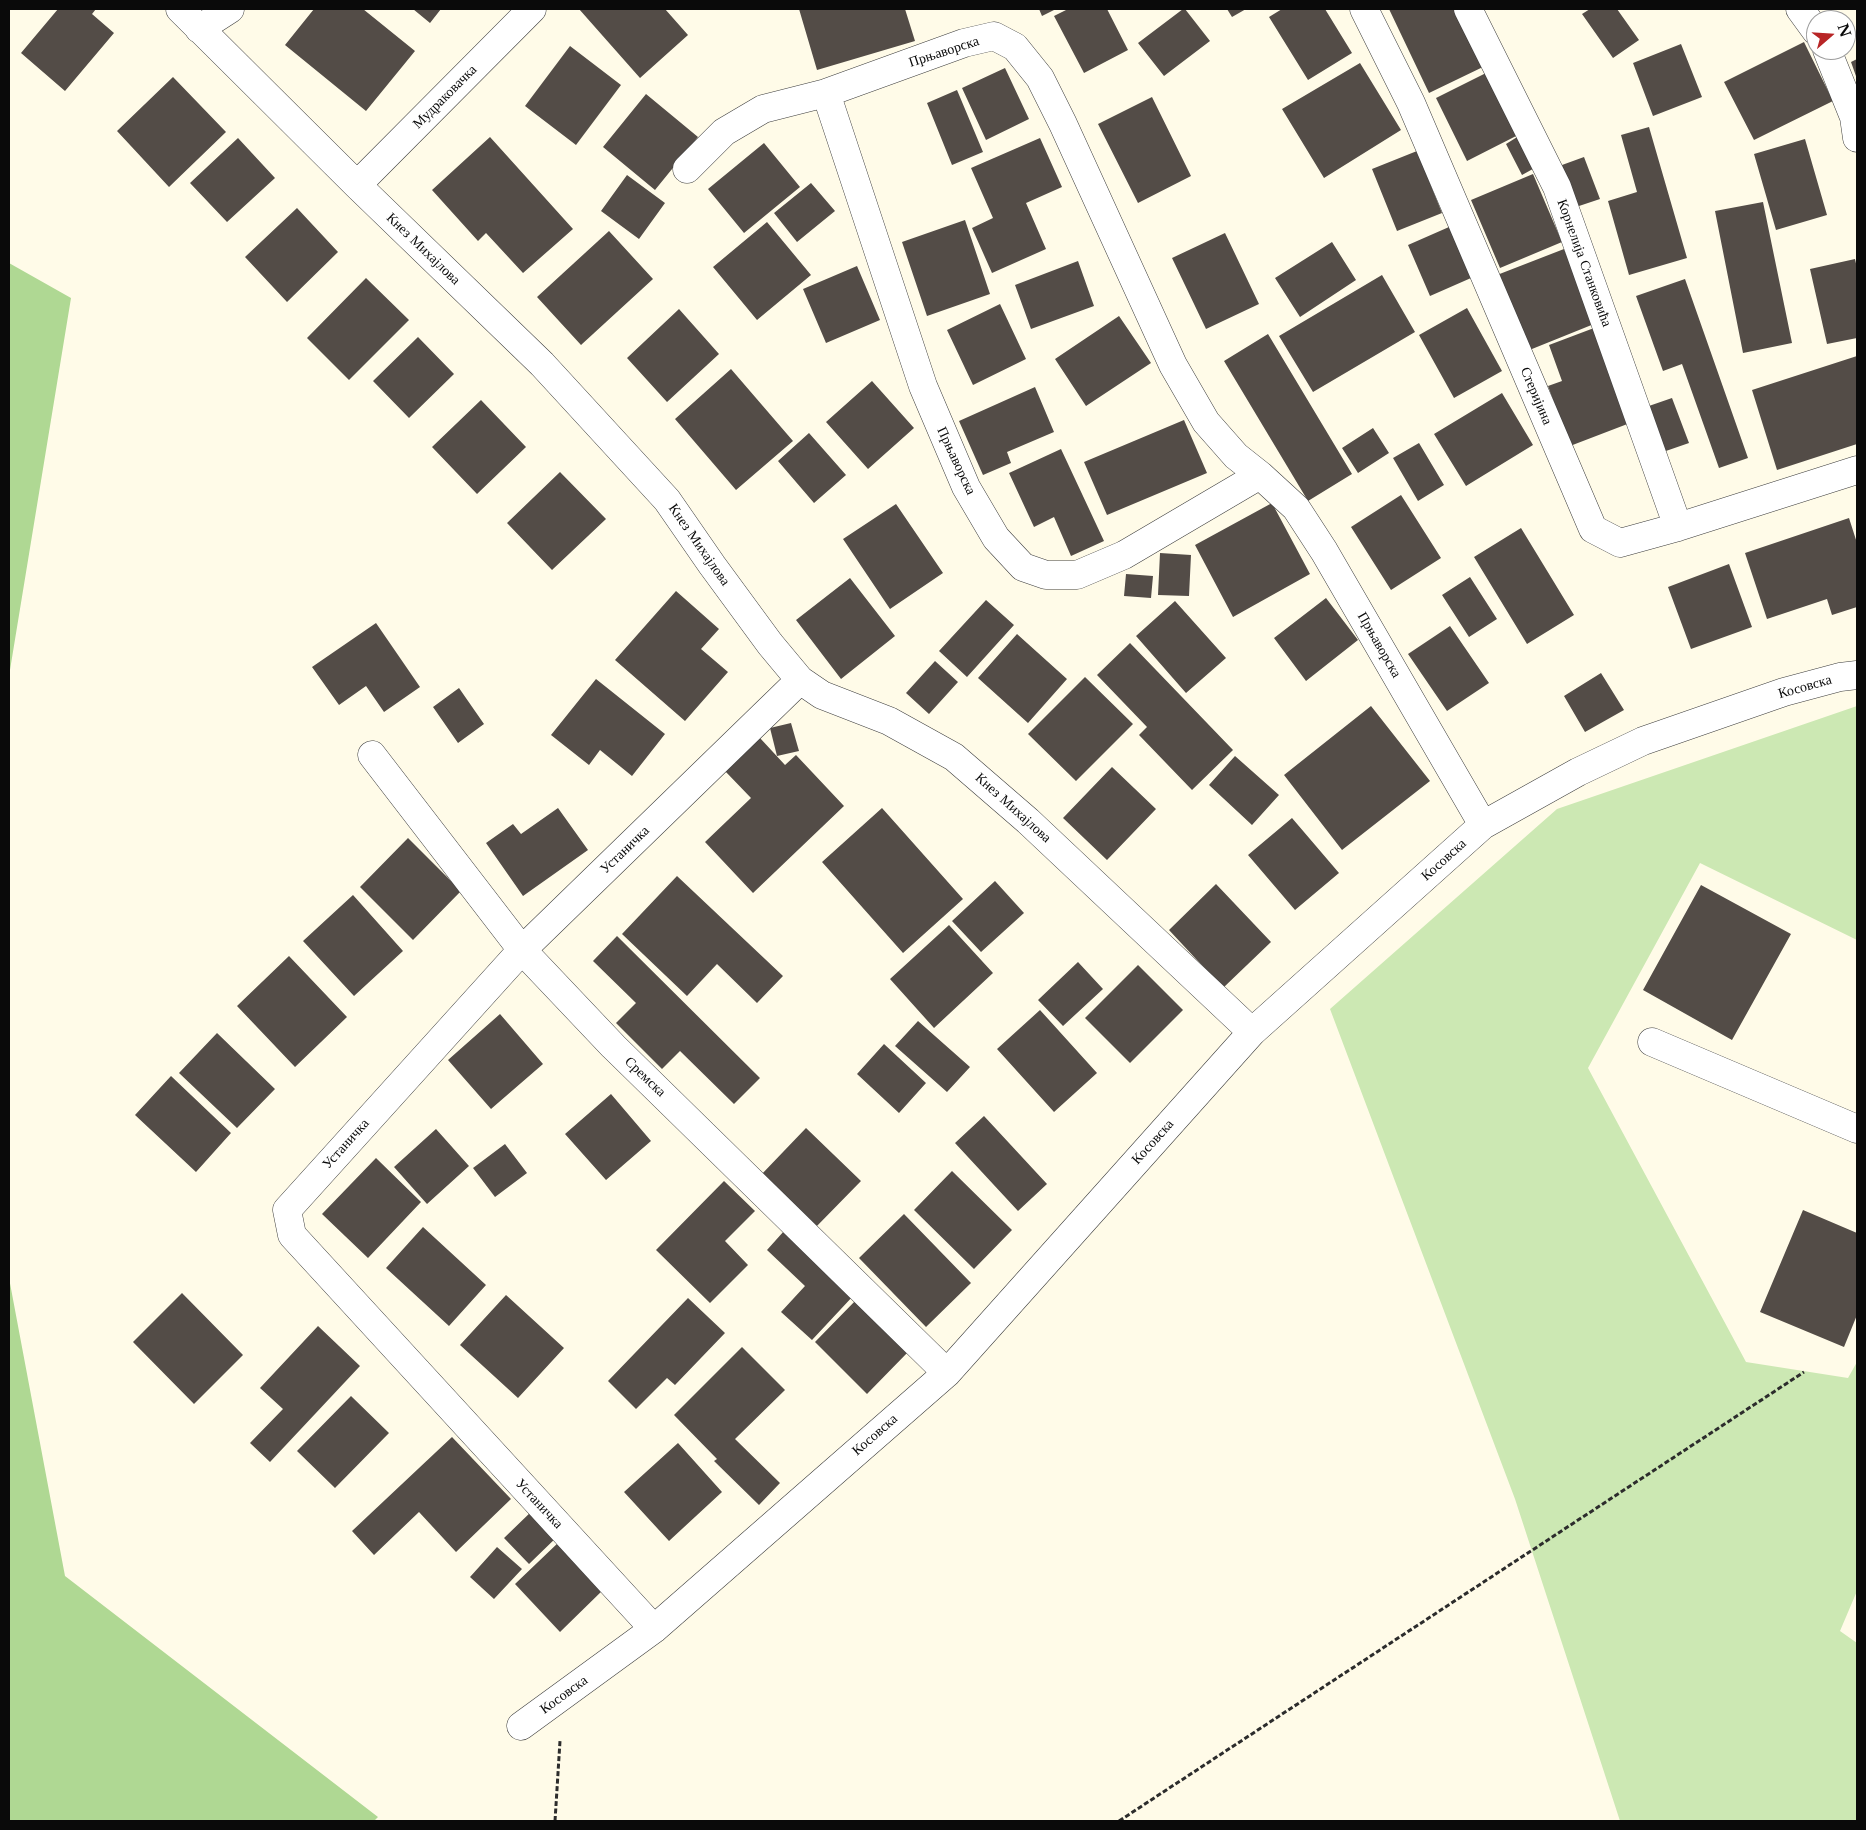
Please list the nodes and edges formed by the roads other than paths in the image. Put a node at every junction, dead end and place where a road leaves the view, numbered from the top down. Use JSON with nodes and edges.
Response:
{"nodes":[{"id":1,"x":180,"y":9,"type":"edge"},
{"id":2,"x":230,"y":9,"type":"edge"},
{"id":3,"x":532,"y":9,"type":"edge"},
{"id":4,"x":1364,"y":9,"type":"edge"},
{"id":5,"x":1468,"y":9,"type":"edge"},
{"id":6,"x":199,"y":29,"type":"junction"},
{"id":7,"x":1831,"y":60,"type":"edge"},
{"id":8,"x":826,"y":93,"type":"junction"},
{"id":9,"x":1857,"y":138,"type":"edge"},
{"id":10,"x":687,"y":169,"type":"dead end"},
{"id":11,"x":357,"y":186,"type":"junction"},
{"id":12,"x":1857,"y":470,"type":"edge"},
{"id":13,"x":1260,"y":475,"type":"junction"},
{"id":14,"x":1678,"y":527,"type":"junction"},
{"id":15,"x":1857,"y":675,"type":"edge"},
{"id":16,"x":800,"y":680,"type":"junction"},
{"id":17,"x":372,"y":755,"type":"dead end"},
{"id":18,"x":1483,"y":825,"type":"junction"},
{"id":19,"x":522,"y":950,"type":"junction"},
{"id":20,"x":1252,"y":1032,"type":"junction"},
{"id":21,"x":1652,"y":1042,"type":"dead end"},
{"id":22,"x":1857,"y":1129,"type":"edge"},
{"id":23,"x":947,"y":1373,"type":"junction"},
{"id":24,"x":654,"y":1629,"type":"junction"},
{"id":25,"x":522,"y":1726,"type":"dead end"}],
"edges":[{"from":1,"to":6,"type":"street","name":"Кнез Михајлова"},
{"from":2,"to":6,"type":"street"},
{"from":3,"to":11,"type":"street","name":"Мудраковачка"},
{"from":4,"to":14,"type":"street","name":"Стеријина"},
{"from":5,"to":14,"type":"street","name":"Корнелија Станковића"},
{"from":6,"to":11,"type":"street","name":"Кнез Михајлова"},
{"from":7,"to":9,"type":"street"},
{"from":8,"to":10,"type":"street","name":"Прњаворска"},
{"from":8,"to":13,"type":"street","name":"Прњаворска"},
{"from":8,"to":13,"type":"street","name":"Прњаворска"},
{"from":11,"to":16,"type":"street","name":"Кнез Михајлова"},
{"from":12,"to":14,"type":"street","name":"Стеријина"},
{"from":13,"to":18,"type":"street","name":"Прњаворска"},
{"from":15,"to":18,"type":"street","name":"Косовска"},
{"from":16,"to":19,"type":"street","name":"Устаничка"},
{"from":16,"to":20,"type":"street","name":"Кнез Михајлова"},
{"from":17,"to":19,"type":"street","name":"Сремска"},
{"from":18,"to":20,"type":"street","name":"Косовска"},
{"from":19,"to":23,"type":"street","name":"Сремска"},
{"from":19,"to":24,"type":"street","name":"Устаничка"},
{"from":20,"to":23,"type":"street","name":"Косовска"},
{"from":21,"to":22,"type":"street"},
{"from":23,"to":24,"type":"street","name":"Косовска"},
{"from":24,"to":25,"type":"street","name":"Косовска"}]}
